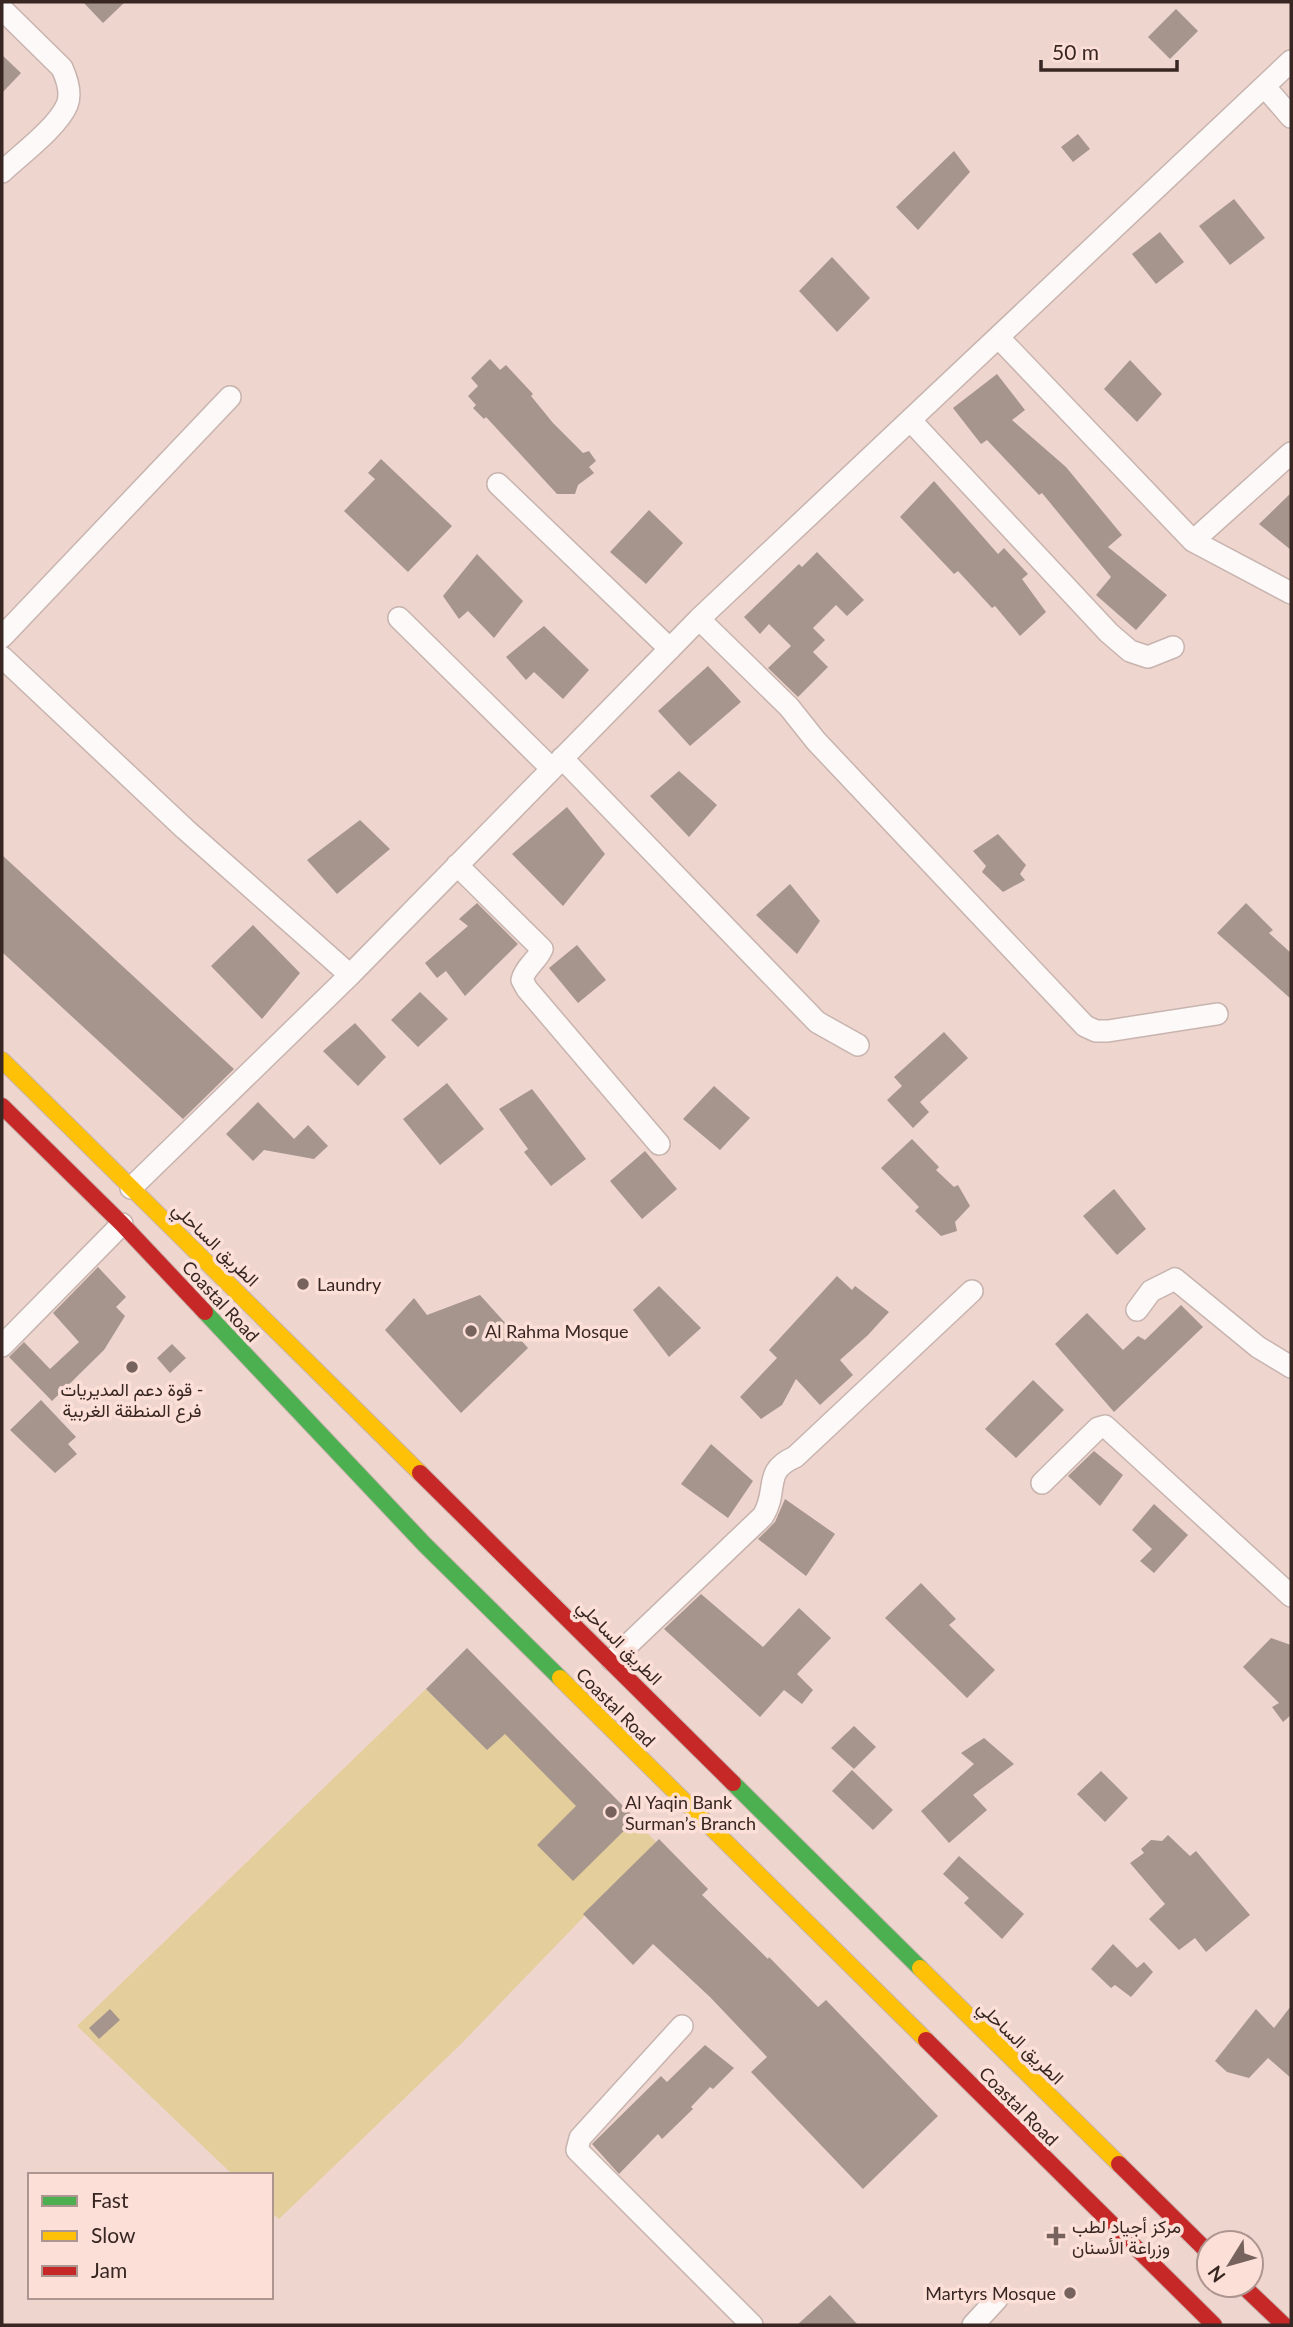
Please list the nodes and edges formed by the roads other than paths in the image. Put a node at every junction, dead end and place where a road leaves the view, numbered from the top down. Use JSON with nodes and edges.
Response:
{"nodes":[{"id":1,"x":2,"y":9,"type":"edge"},
{"id":2,"x":1291,"y":61,"type":"edge"},
{"id":3,"x":1265,"y":87,"type":"junction"},
{"id":4,"x":1291,"y":117,"type":"edge"},
{"id":5,"x":2,"y":172,"type":"edge"},
{"id":6,"x":999,"y":338,"type":"junction"},
{"id":7,"x":230,"y":397,"type":"dead end"},
{"id":8,"x":911,"y":421,"type":"junction"},
{"id":9,"x":1291,"y":453,"type":"edge"},
{"id":10,"x":498,"y":484,"type":"dead end"},
{"id":11,"x":1193,"y":541,"type":"junction"},
{"id":12,"x":1291,"y":593,"type":"edge"},
{"id":13,"x":399,"y":618,"type":"dead end"},
{"id":14,"x":699,"y":619,"type":"junction"},
{"id":15,"x":2,"y":637,"type":"edge"},
{"id":16,"x":1173,"y":647,"type":"dead end"},
{"id":17,"x":670,"y":649,"type":"junction"},
{"id":18,"x":2,"y":657,"type":"edge"},
{"id":19,"x":557,"y":763,"type":"junction"},
{"id":20,"x":457,"y":865,"type":"junction"},
{"id":21,"x":350,"y":975,"type":"junction"},
{"id":22,"x":1217,"y":1014,"type":"dead end"},
{"id":23,"x":858,"y":1045,"type":"dead end"},
{"id":24,"x":2,"y":1060,"type":"edge"},
{"id":25,"x":2,"y":1105,"type":"edge"},
{"id":26,"x":659,"y":1144,"type":"dead end"},
{"id":27,"x":131,"y":1188,"type":"junction"},
{"id":28,"x":122,"y":1224,"type":"junction"},
{"id":29,"x":972,"y":1291,"type":"dead end"},
{"id":30,"x":1137,"y":1310,"type":"dead end"},
{"id":31,"x":2,"y":1346,"type":"edge"},
{"id":32,"x":1291,"y":1367,"type":"edge"},
{"id":33,"x":1042,"y":1482,"type":"dead end"},
{"id":34,"x":456,"y":1506,"type":"junction"},
{"id":35,"x":433,"y":1535,"type":"junction"},
{"id":36,"x":1291,"y":1596,"type":"edge"},
{"id":37,"x":612,"y":1660,"type":"junction"},
{"id":38,"x":682,"y":2026,"type":"dead end"},
{"id":39,"x":1195,"y":2239,"type":"edge"},
{"id":40,"x":1257,"y":2299,"type":"edge"},
{"id":41,"x":998,"y":2300,"type":"dead end"},
{"id":42,"x":752,"y":2325,"type":"edge"},
{"id":43,"x":973,"y":2325,"type":"edge"},
{"id":44,"x":1214,"y":2325,"type":"edge"},
{"id":45,"x":1284,"y":2325,"type":"edge"}],
"edges":[{"from":1,"to":5,"type":"street"},
{"from":2,"to":3,"type":"street"},
{"from":3,"to":4,"type":"street"},
{"from":3,"to":6,"type":"street"},
{"from":6,"to":8,"type":"street"},
{"from":6,"to":11,"type":"street"},
{"from":7,"to":15,"type":"street"},
{"from":8,"to":14,"type":"street"},
{"from":8,"to":16,"type":"street"},
{"from":9,"to":11,"type":"street"},
{"from":10,"to":17,"type":"street"},
{"from":11,"to":12,"type":"street"},
{"from":13,"to":19,"type":"street"},
{"from":14,"to":17,"type":"street"},
{"from":14,"to":22,"type":"street"},
{"from":17,"to":19,"type":"street"},
{"from":18,"to":21,"type":"street"},
{"from":19,"to":20,"type":"street"},
{"from":19,"to":23,"type":"street"},
{"from":20,"to":21,"type":"street"},
{"from":20,"to":26,"type":"street"},
{"from":21,"to":27,"type":"street"},
{"from":24,"to":27,"type":"highway","name":"الطريق الساحلي"},
{"from":25,"to":28,"type":"highway","name":"Coastal Road"},
{"from":27,"to":34,"type":"highway","name":"الطريق الساحلي"},
{"from":28,"to":31,"type":"street"},
{"from":28,"to":35,"type":"highway","name":"Coastal Road"},
{"from":29,"to":37,"type":"street"},
{"from":30,"to":32,"type":"street"},
{"from":33,"to":36,"type":"street"},
{"from":34,"to":35,"type":"highway"},
{"from":34,"to":37,"type":"highway","name":"الطريق الساحلي"},
{"from":35,"to":44,"type":"highway","name":"Coastal Road"},
{"from":37,"to":39,"type":"highway","name":"الطريق الساحلي"},
{"from":38,"to":42,"type":"street"},
{"from":40,"to":45,"type":"highway"},
{"from":41,"to":43,"type":"street"}]}
